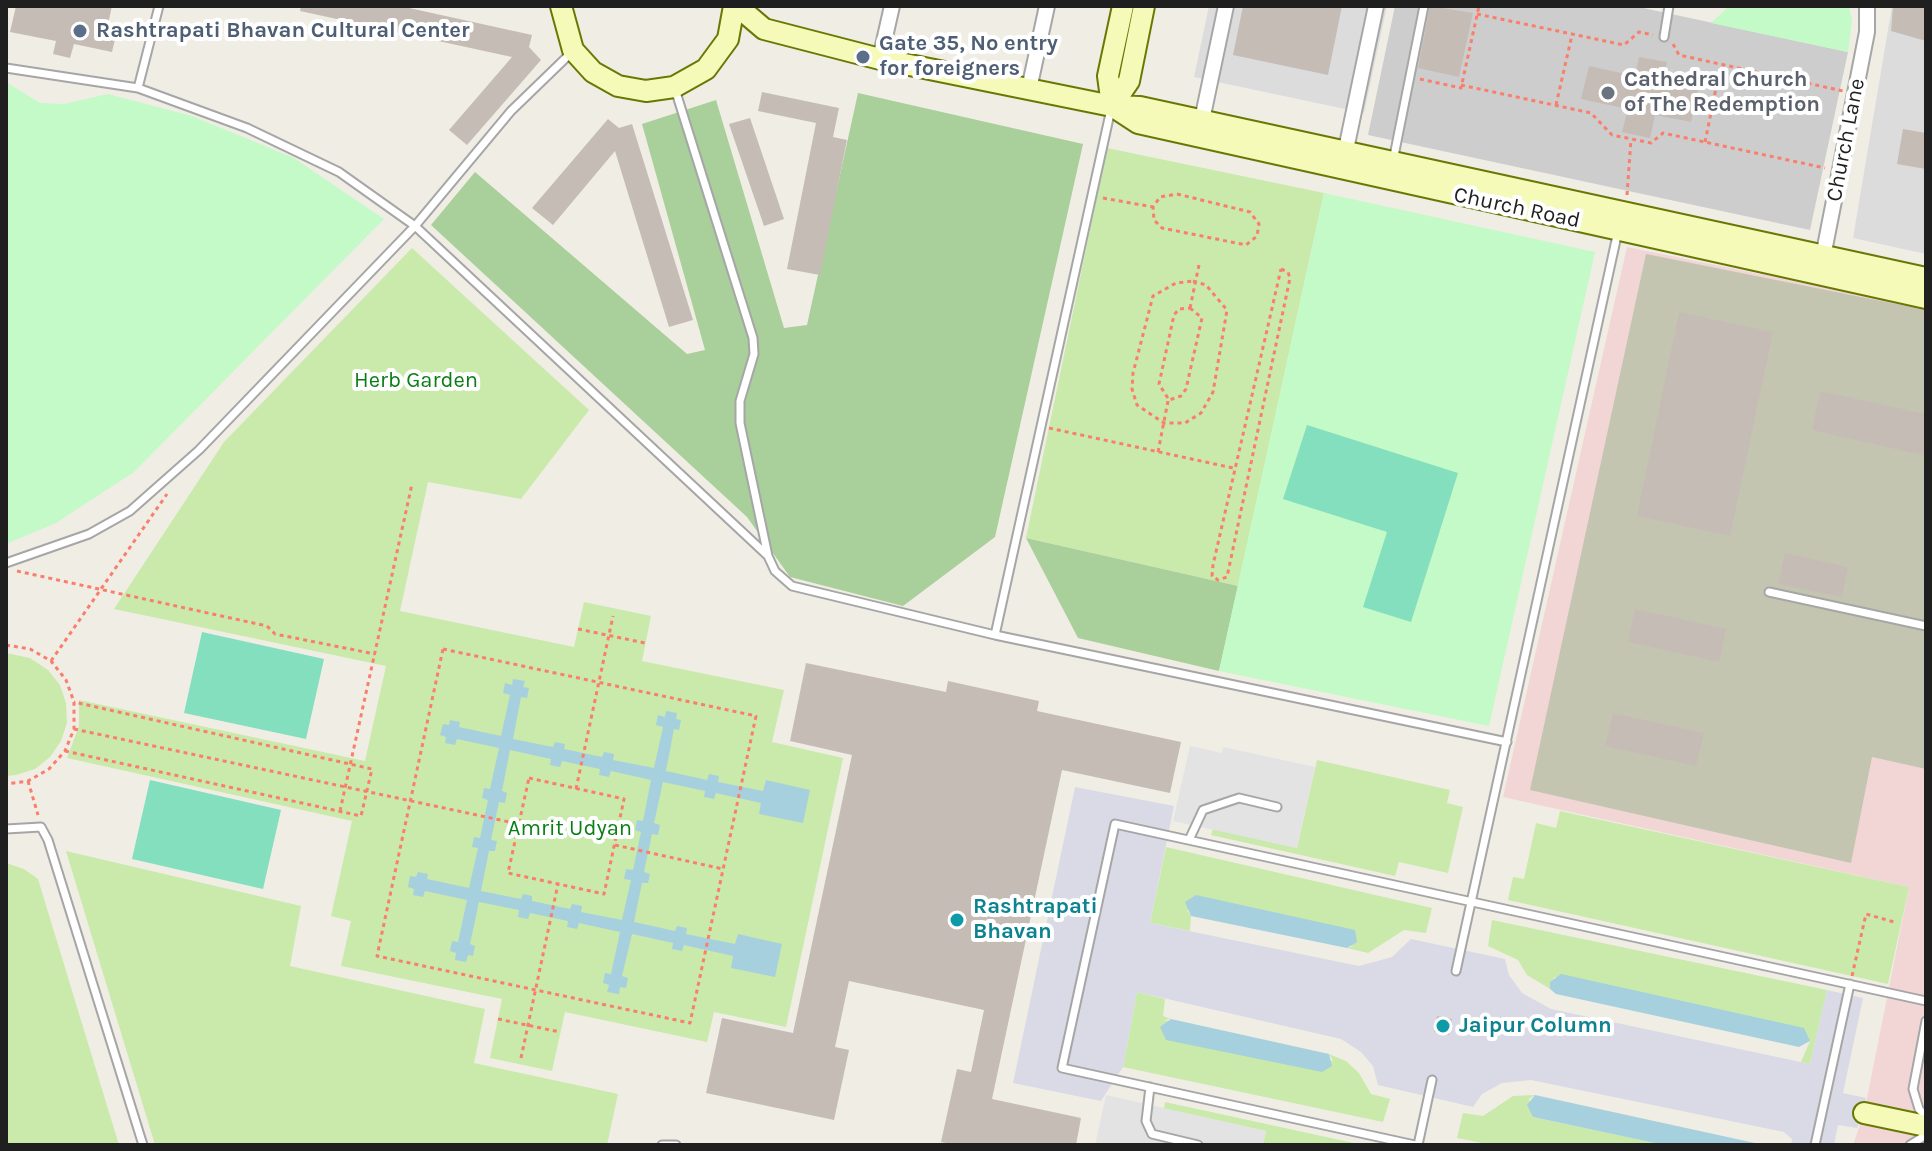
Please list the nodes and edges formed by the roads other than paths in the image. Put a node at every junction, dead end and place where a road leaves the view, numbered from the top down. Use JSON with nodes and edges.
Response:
{"nodes":[{"id":1,"x":159,"y":6,"type":"edge"},
{"id":2,"x":561,"y":6,"type":"edge"},
{"id":3,"x":735,"y":6,"type":"edge"},
{"id":4,"x":892,"y":6,"type":"edge"},
{"id":5,"x":1047,"y":6,"type":"edge"},
{"id":6,"x":1123,"y":6,"type":"edge"},
{"id":7,"x":1144,"y":6,"type":"edge"},
{"id":8,"x":1226,"y":6,"type":"edge"},
{"id":9,"x":1376,"y":6,"type":"edge"},
{"id":10,"x":1424,"y":6,"type":"edge"},
{"id":11,"x":1669,"y":6,"type":"edge"},
{"id":12,"x":1867,"y":6,"type":"edge"},
{"id":13,"x":764,"y":29,"type":"junction"},
{"id":14,"x":1664,"y":37,"type":"road end"},
{"id":15,"x":728,"y":39,"type":"junction"},
{"id":16,"x":573,"y":50,"type":"junction"},
{"id":17,"x":880,"y":59,"type":"junction"},
{"id":18,"x":6,"y":68,"type":"edge"},
{"id":19,"x":674,"y":87,"type":"junction"},
{"id":20,"x":138,"y":88,"type":"junction"},
{"id":21,"x":1029,"y":89,"type":"junction"},
{"id":22,"x":1112,"y":106,"type":"junction"},
{"id":23,"x":1202,"y":120,"type":"junction"},
{"id":24,"x":1345,"y":154,"type":"junction"},
{"id":25,"x":1400,"y":171,"type":"junction"},
{"id":26,"x":1622,"y":221,"type":"junction"},
{"id":27,"x":415,"y":226,"type":"junction"},
{"id":28,"x":1822,"y":264,"type":"junction"},
{"id":29,"x":1926,"y":278,"type":"edge"},
{"id":30,"x":1926,"y":298,"type":"edge"},
{"id":31,"x":768,"y":556,"type":"junction"},
{"id":32,"x":6,"y":564,"type":"edge"},
{"id":33,"x":1769,"y":592,"type":"dead end"},
{"id":34,"x":1926,"y":626,"type":"edge"},
{"id":35,"x":995,"y":635,"type":"junction"},
{"id":36,"x":1507,"y":742,"type":"junction"},
{"id":37,"x":1277,"y":807,"type":"dead end"},
{"id":38,"x":6,"y":829,"type":"edge"},
{"id":39,"x":1189,"y":840,"type":"junction"},
{"id":40,"x":1472,"y":902,"type":"junction"},
{"id":41,"x":1456,"y":971,"type":"dead end"},
{"id":42,"x":1850,"y":984,"type":"junction"},
{"id":43,"x":1926,"y":1001,"type":"edge"},
{"id":44,"x":1926,"y":1021,"type":"edge"},
{"id":45,"x":1432,"y":1080,"type":"dead end"},
{"id":46,"x":1150,"y":1087,"type":"junction"},
{"id":47,"x":1864,"y":1113,"type":"dead end"},
{"id":48,"x":1926,"y":1117,"type":"edge"},
{"id":49,"x":1926,"y":1126,"type":"edge"},
{"id":50,"x":1926,"y":1135,"type":"edge"},
{"id":51,"x":143,"y":1145,"type":"edge"},
{"id":52,"x":662,"y":1145,"type":"edge"},
{"id":53,"x":676,"y":1145,"type":"edge"},
{"id":54,"x":1198,"y":1145,"type":"edge"},
{"id":55,"x":1416,"y":1145,"type":"edge"},
{"id":56,"x":1815,"y":1145,"type":"edge"},
{"id":57,"x":1910,"y":1145,"type":"edge"}],
"edges":[{"from":1,"to":20,"type":"lane"},
{"from":2,"to":16,"type":"street"},
{"from":3,"to":13,"type":"street","name":"Church Road"},
{"from":3,"to":15,"type":"street"},
{"from":4,"to":17,"type":"street"},
{"from":5,"to":21,"type":"street"},
{"from":6,"to":22,"type":"street"},
{"from":7,"to":22,"type":"street"},
{"from":8,"to":23,"type":"street"},
{"from":9,"to":24,"type":"street"},
{"from":10,"to":25,"type":"lane"},
{"from":11,"to":14,"type":"lane"},
{"from":12,"to":28,"type":"street","name":"Church Lane"},
{"from":13,"to":15,"type":"street"},
{"from":13,"to":17,"type":"street","name":"Church Road"},
{"from":15,"to":19,"type":"street"},
{"from":16,"to":19,"type":"street"},
{"from":16,"to":27,"type":"lane"},
{"from":17,"to":21,"type":"street","name":"Church Road"},
{"from":18,"to":20,"type":"lane"},
{"from":19,"to":31,"type":"lane"},
{"from":20,"to":27,"type":"lane"},
{"from":21,"to":22,"type":"street","name":"Church Road"},
{"from":22,"to":23,"type":"street","name":"Church Road"},
{"from":22,"to":25,"type":"street","name":"Church Road"},
{"from":22,"to":35,"type":"lane"},
{"from":23,"to":24,"type":"street","name":"Church Road"},
{"from":24,"to":25,"type":"street","name":"Church Road"},
{"from":25,"to":26,"type":"street","name":"Church Road"},
{"from":26,"to":28,"type":"street","name":"Church Road"},
{"from":26,"to":36,"type":"lane"},
{"from":27,"to":31,"type":"lane"},
{"from":27,"to":32,"type":"lane"},
{"from":28,"to":29,"type":"street","name":"Church Road"},
{"from":28,"to":30,"type":"street","name":"Church Road"},
{"from":31,"to":35,"type":"lane"},
{"from":33,"to":34,"type":"lane"},
{"from":35,"to":36,"type":"lane"},
{"from":36,"to":40,"type":"lane"},
{"from":37,"to":39,"type":"lane"},
{"from":38,"to":51,"type":"lane"},
{"from":39,"to":40,"type":"lane"},
{"from":39,"to":46,"type":"lane"},
{"from":40,"to":41,"type":"lane"},
{"from":40,"to":42,"type":"lane"},
{"from":42,"to":43,"type":"lane"},
{"from":42,"to":56,"type":"lane"},
{"from":44,"to":48,"type":"lane"},
{"from":45,"to":55,"type":"lane"},
{"from":46,"to":54,"type":"lane"},
{"from":46,"to":55,"type":"lane"},
{"from":47,"to":49,"type":"street"},
{"from":50,"to":57,"type":"lane"},
{"from":52,"to":53,"type":"lane"}]}
